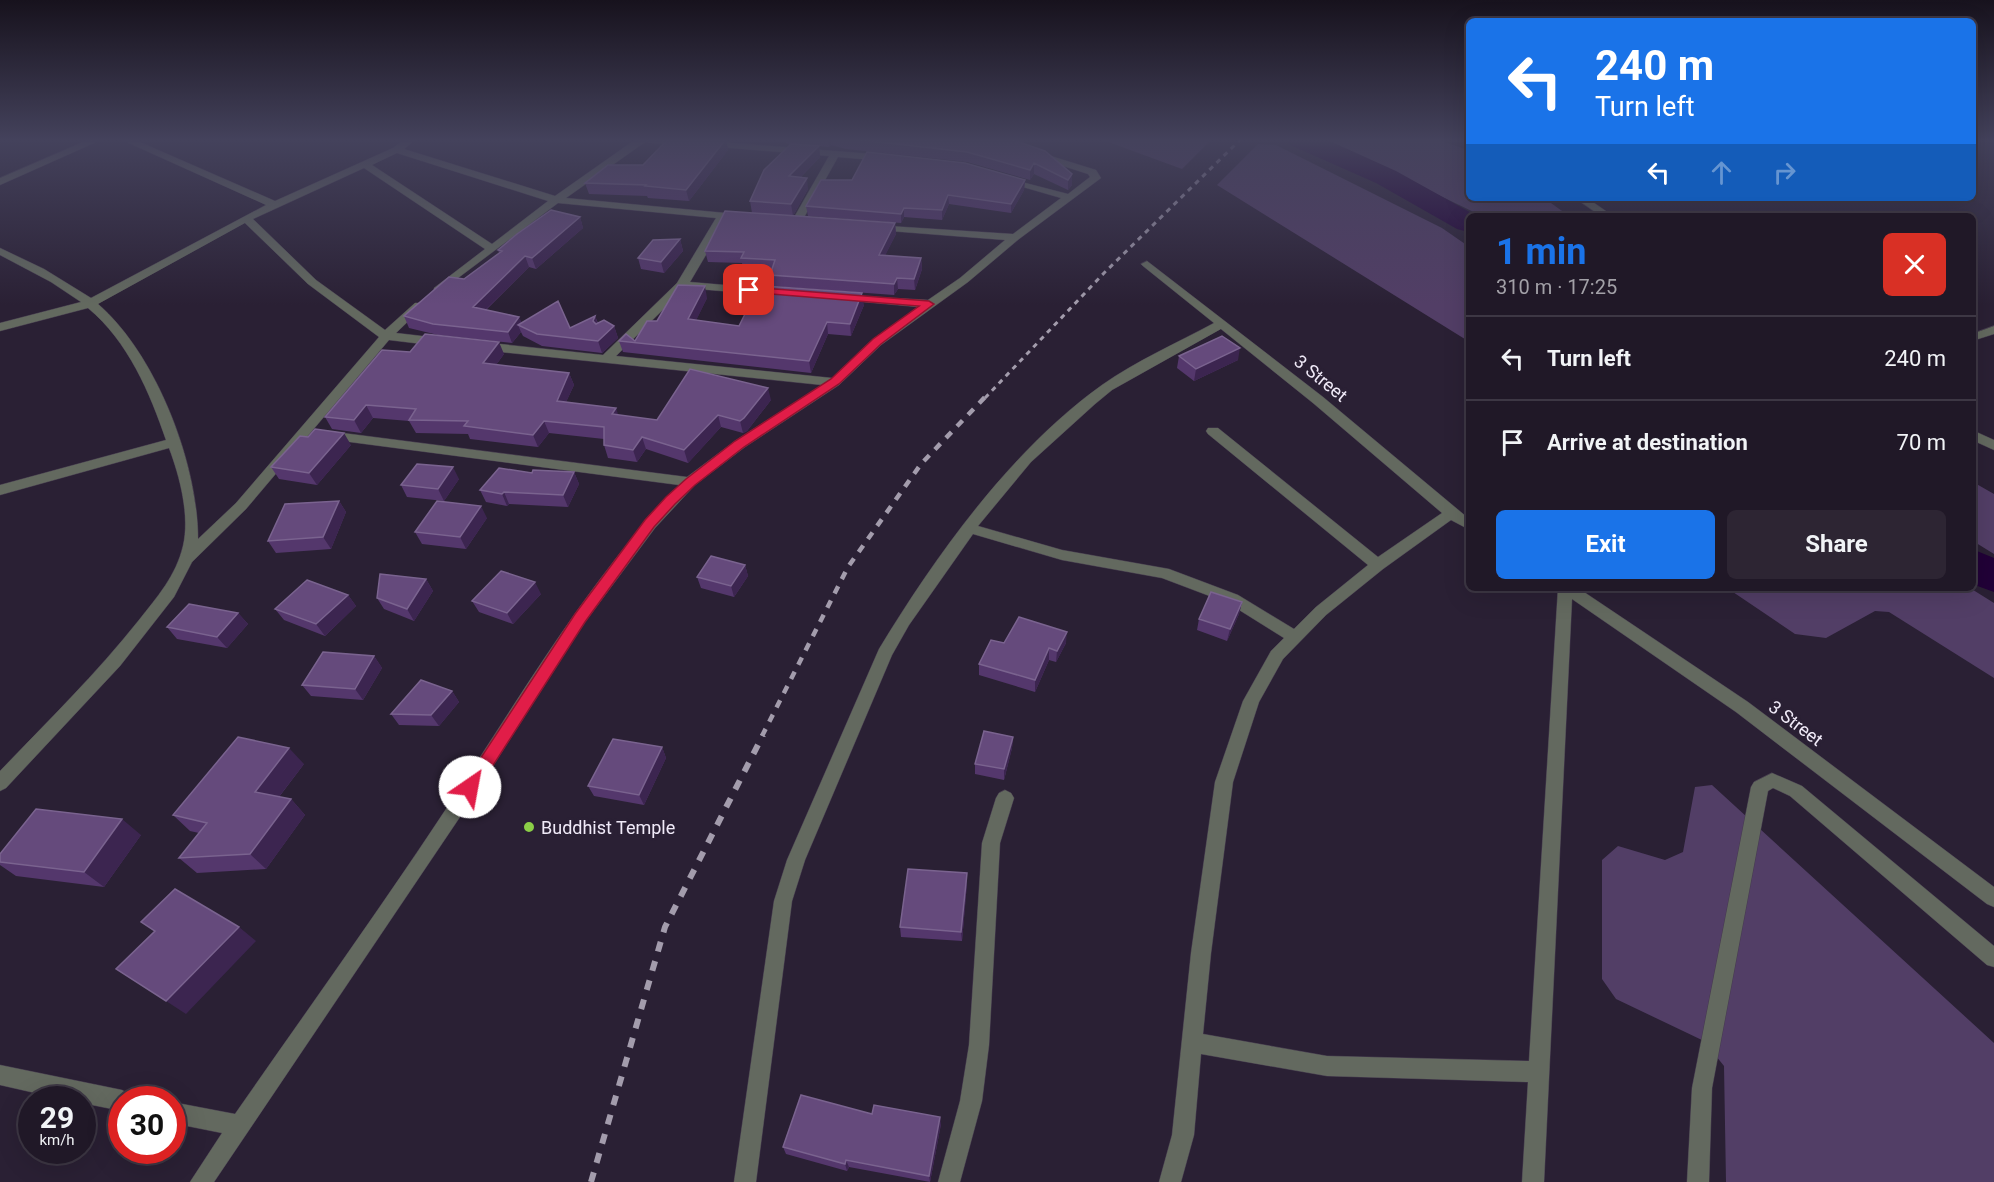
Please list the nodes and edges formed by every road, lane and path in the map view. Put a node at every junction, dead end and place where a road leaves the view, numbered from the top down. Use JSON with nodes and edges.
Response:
{"nodes":[{"id":1,"x":250,"y":194,"type":"edge"},
{"id":2,"x":299,"y":194,"type":"edge"},
{"id":3,"x":409,"y":194,"type":"edge"},
{"id":4,"x":537,"y":194,"type":"edge"},
{"id":5,"x":564,"y":194,"type":"edge"},
{"id":6,"x":813,"y":194,"type":"edge"},
{"id":7,"x":1058,"y":194,"type":"edge"},
{"id":8,"x":1072,"y":194,"type":"edge"},
{"id":9,"x":1068,"y":197,"type":"junction"},
{"id":10,"x":556,"y":200,"type":"junction"},
{"id":11,"x":1585,"y":201,"type":"edge"},
{"id":12,"x":275,"y":205,"type":"junction"},
{"id":13,"x":1603,"y":213,"type":"edge"},
{"id":14,"x":723,"y":216,"type":"junction"},
{"id":15,"x":246,"y":218,"type":"junction"},
{"id":16,"x":755,"y":218,"type":"edge"},
{"id":17,"x":798,"y":221,"type":"edge"},
{"id":18,"x":866,"y":226,"type":"edge"},
{"id":19,"x":1015,"y":237,"type":"junction"},
{"id":20,"x":493,"y":249,"type":"junction"},
{"id":21,"x":0,"y":251,"type":"edge"},
{"id":22,"x":1147,"y":264,"type":"dead end"},
{"id":23,"x":682,"y":285,"type":"junction"},
{"id":24,"x":800,"y":294,"type":"edge"},
{"id":25,"x":835,"y":297,"type":"edge"},
{"id":26,"x":91,"y":303,"type":"junction"},
{"id":27,"x":929,"y":304,"type":"junction"},
{"id":28,"x":1222,"y":323,"type":"junction"},
{"id":29,"x":0,"y":327,"type":"edge"},
{"id":30,"x":1994,"y":330,"type":"edge"},
{"id":31,"x":387,"y":336,"type":"junction"},
{"id":32,"x":1976,"y":337,"type":"edge"},
{"id":33,"x":606,"y":359,"type":"junction"},
{"id":34,"x":835,"y":382,"type":"junction"},
{"id":35,"x":1213,"y":431,"type":"dead end"},
{"id":36,"x":304,"y":432,"type":"junction"},
{"id":37,"x":1976,"y":436,"type":"edge"},
{"id":38,"x":175,"y":442,"type":"junction"},
{"id":39,"x":1994,"y":446,"type":"edge"},
{"id":40,"x":690,"y":482,"type":"junction"},
{"id":41,"x":0,"y":490,"type":"edge"},
{"id":42,"x":1451,"y":513,"type":"junction"},
{"id":43,"x":1466,"y":523,"type":"edge"},
{"id":44,"x":969,"y":528,"type":"junction"},
{"id":45,"x":185,"y":560,"type":"junction"},
{"id":46,"x":1378,"y":565,"type":"junction"},
{"id":47,"x":1566,"y":591,"type":"edge"},
{"id":48,"x":1570,"y":591,"type":"edge"},
{"id":49,"x":1295,"y":637,"type":"junction"},
{"id":50,"x":0,"y":783,"type":"edge"},
{"id":51,"x":1005,"y":798,"type":"dead end"},
{"id":52,"x":1994,"y":898,"type":"edge"},
{"id":53,"x":1994,"y":958,"type":"edge"},
{"id":54,"x":1192,"y":1042,"type":"junction"},
{"id":55,"x":1540,"y":1072,"type":"junction"},
{"id":56,"x":0,"y":1075,"type":"edge"},
{"id":57,"x":108,"y":1098,"type":"edge"},
{"id":58,"x":186,"y":1115,"type":"edge"},
{"id":59,"x":239,"y":1126,"type":"junction"},
{"id":60,"x":201,"y":1182,"type":"edge"},
{"id":61,"x":745,"y":1182,"type":"edge"},
{"id":62,"x":949,"y":1182,"type":"edge"},
{"id":63,"x":1170,"y":1182,"type":"edge"},
{"id":64,"x":1533,"y":1182,"type":"edge"},
{"id":65,"x":1698,"y":1182,"type":"edge"}],
"edges":[{"from":1,"to":12,"type":"street"},
{"from":2,"to":12,"type":"street"},
{"from":3,"to":20,"type":"street"},
{"from":4,"to":10,"type":"street"},
{"from":5,"to":10,"type":"street"},
{"from":6,"to":17,"type":"street"},
{"from":7,"to":9,"type":"street"},
{"from":8,"to":9,"type":"street"},
{"from":9,"to":19,"type":"street"},
{"from":10,"to":14,"type":"street"},
{"from":10,"to":20,"type":"street"},
{"from":11,"to":13,"type":"street"},
{"from":12,"to":15,"type":"street"},
{"from":14,"to":16,"type":"street"},
{"from":14,"to":23,"type":"street"},
{"from":15,"to":26,"type":"street"},
{"from":15,"to":31,"type":"street"},
{"from":18,"to":19,"type":"street"},
{"from":19,"to":27,"type":"street"},
{"from":20,"to":31,"type":"street"},
{"from":21,"to":26,"type":"street"},
{"from":22,"to":28,"type":"street","name":"3 Street"},
{"from":23,"to":24,"type":"street"},
{"from":23,"to":33,"type":"street"},
{"from":25,"to":27,"type":"street"},
{"from":26,"to":29,"type":"street"},
{"from":26,"to":38,"type":"street"},
{"from":27,"to":34,"type":"street"},
{"from":28,"to":42,"type":"street","name":"3 Street"},
{"from":28,"to":44,"type":"street"},
{"from":30,"to":32,"type":"street"},
{"from":31,"to":33,"type":"street"},
{"from":31,"to":36,"type":"street"},
{"from":33,"to":34,"type":"street"},
{"from":34,"to":40,"type":"street"},
{"from":35,"to":46,"type":"street"},
{"from":36,"to":40,"type":"street"},
{"from":36,"to":45,"type":"street"},
{"from":37,"to":39,"type":"street"},
{"from":38,"to":41,"type":"street"},
{"from":38,"to":45,"type":"street"},
{"from":40,"to":59,"type":"street"},
{"from":42,"to":43,"type":"street","name":"3 Street"},
{"from":42,"to":46,"type":"street"},
{"from":44,"to":49,"type":"street"},
{"from":44,"to":61,"type":"street"},
{"from":45,"to":50,"type":"street"},
{"from":46,"to":49,"type":"street"},
{"from":47,"to":55,"type":"street"},
{"from":48,"to":52,"type":"street","name":"3 Street"},
{"from":49,"to":54,"type":"street"},
{"from":51,"to":62,"type":"street"},
{"from":53,"to":65,"type":"street"},
{"from":54,"to":55,"type":"street"},
{"from":54,"to":63,"type":"street"},
{"from":55,"to":64,"type":"street"},
{"from":56,"to":57,"type":"street"},
{"from":58,"to":59,"type":"street"},
{"from":59,"to":60,"type":"street"}]}
